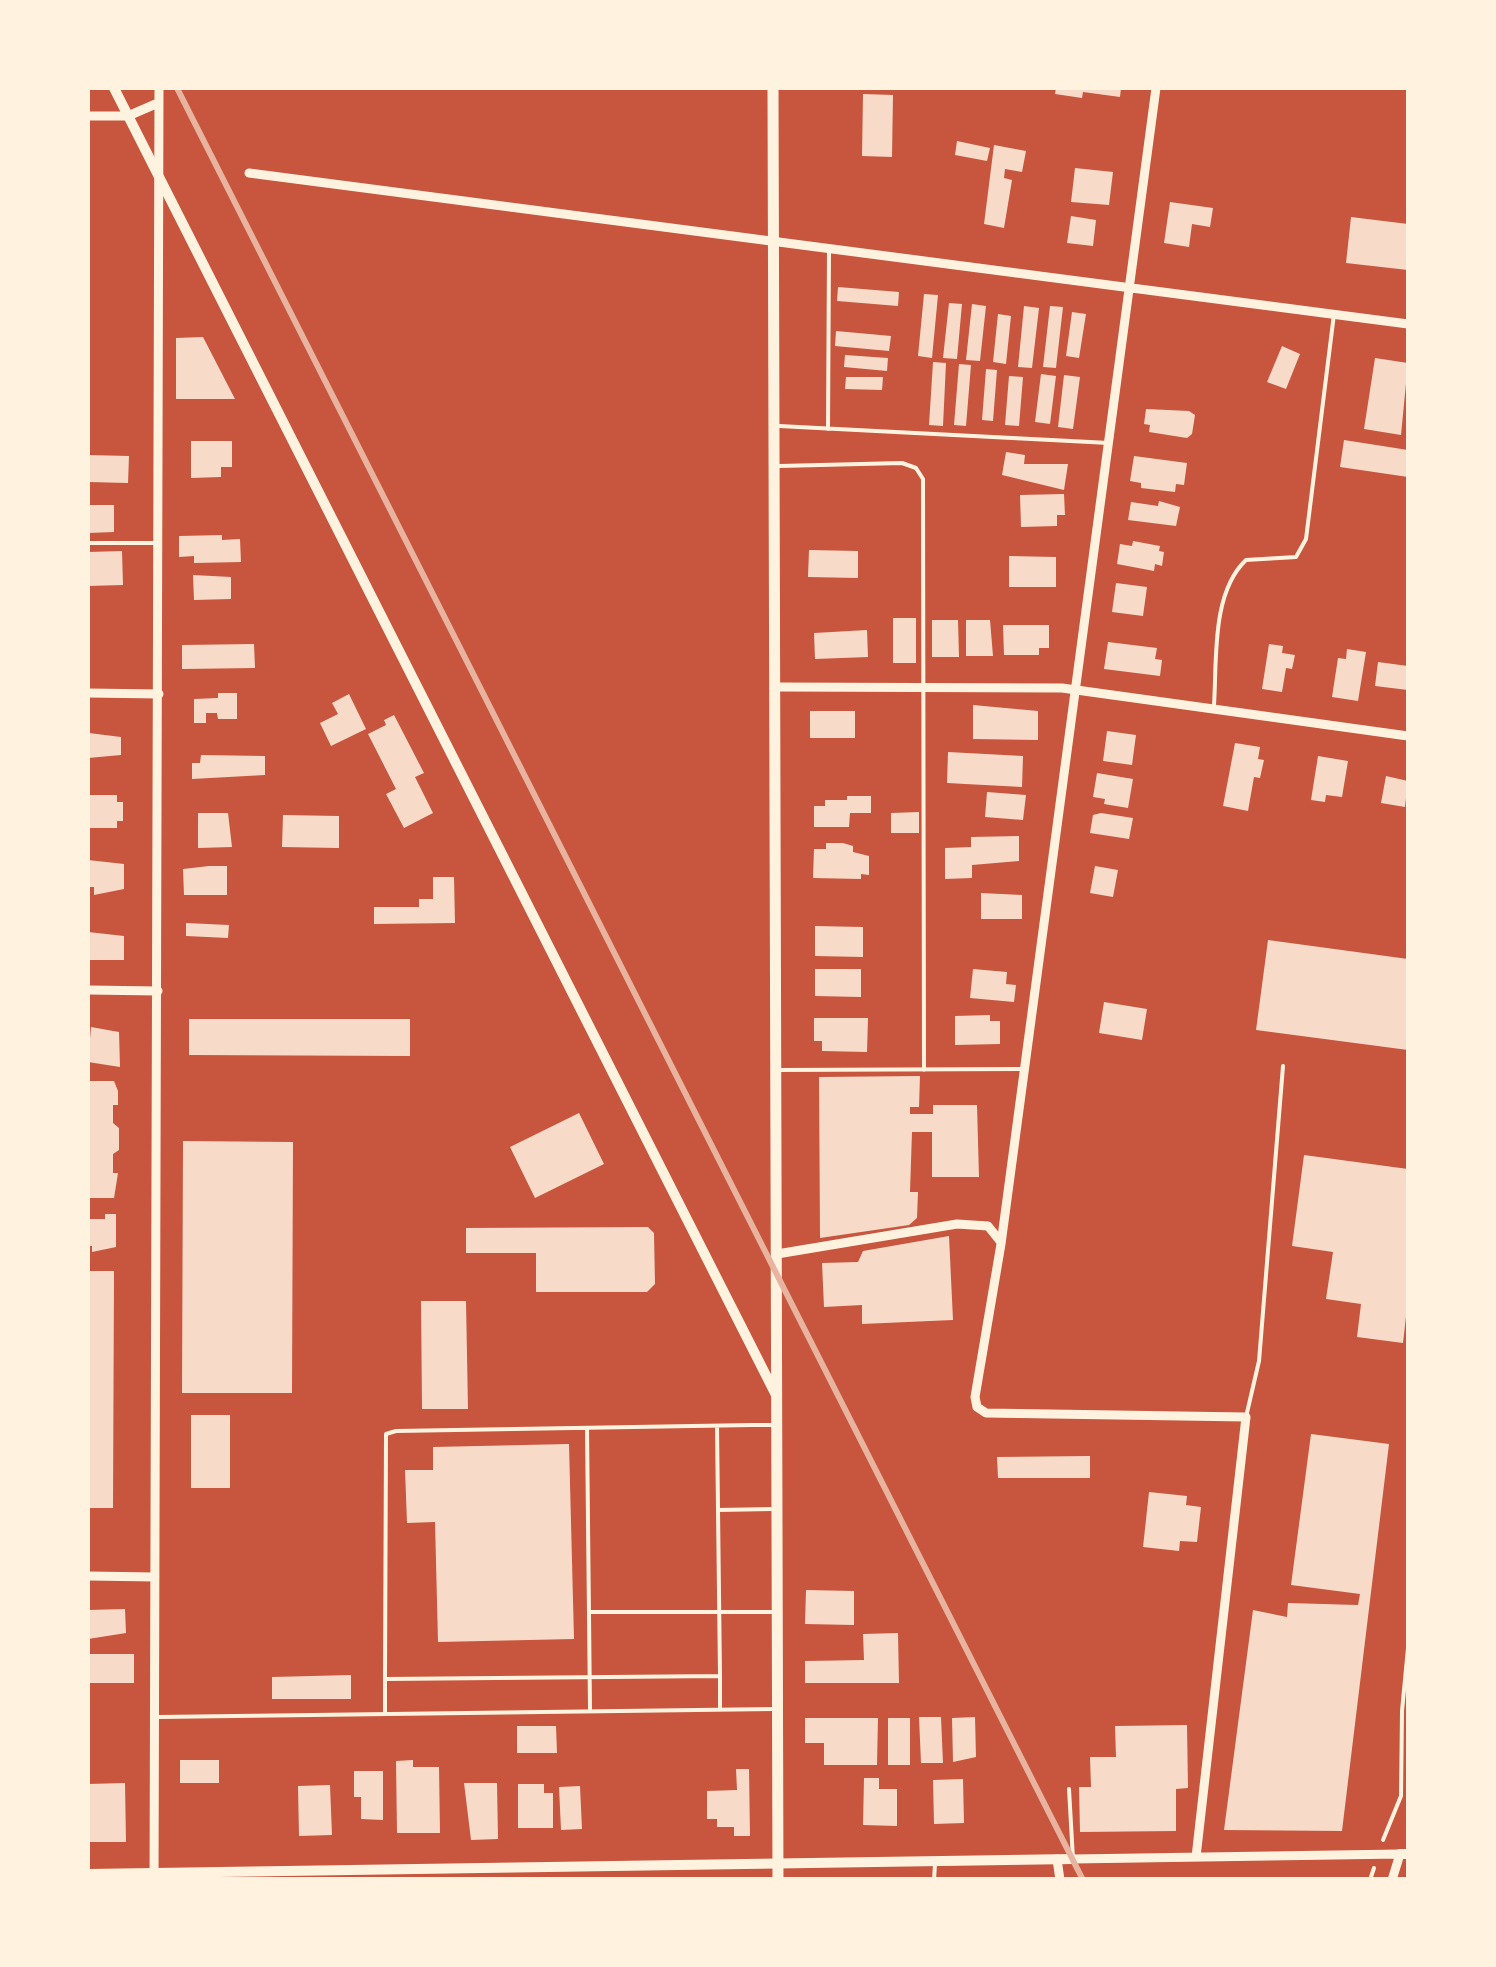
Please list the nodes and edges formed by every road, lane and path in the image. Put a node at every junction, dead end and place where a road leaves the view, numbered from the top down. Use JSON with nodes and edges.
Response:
{"nodes":[{"id":1,"x":114,"y":88,"type":"edge"},
{"id":2,"x":159,"y":88,"type":"edge"},
{"id":3,"x":774,"y":88,"type":"edge"},
{"id":4,"x":1156,"y":88,"type":"edge"},
{"id":5,"x":158,"y":103,"type":"junction"},
{"id":6,"x":88,"y":116,"type":"edge"},
{"id":7,"x":128,"y":116,"type":"junction"},
{"id":8,"x":249,"y":174,"type":"dead end"},
{"id":9,"x":159,"y":177,"type":"junction"},
{"id":10,"x":774,"y":238,"type":"junction"},
{"id":11,"x":830,"y":246,"type":"junction"},
{"id":12,"x":1130,"y":286,"type":"junction"},
{"id":13,"x":1334,"y":314,"type":"junction"},
{"id":14,"x":1408,"y":324,"type":"edge"},
{"id":15,"x":774,"y":426,"type":"junction"},
{"id":16,"x":828,"y":428,"type":"junction"},
{"id":17,"x":1110,"y":443,"type":"junction"},
{"id":18,"x":774,"y":466,"type":"junction"},
{"id":19,"x":88,"y":543,"type":"edge"},
{"id":20,"x":159,"y":543,"type":"junction"},
{"id":21,"x":775,"y":687,"type":"junction"},
{"id":22,"x":925,"y":688,"type":"junction"},
{"id":23,"x":1076,"y":692,"type":"junction"},
{"id":24,"x":88,"y":693,"type":"edge"},
{"id":25,"x":159,"y":694,"type":"junction"},
{"id":26,"x":1214,"y":711,"type":"junction"},
{"id":27,"x":1408,"y":736,"type":"edge"},
{"id":28,"x":88,"y":990,"type":"edge"},
{"id":29,"x":158,"y":991,"type":"junction"},
{"id":30,"x":1283,"y":1066,"type":"dead end"},
{"id":31,"x":776,"y":1070,"type":"junction"},
{"id":32,"x":924,"y":1070,"type":"junction"},
{"id":33,"x":1025,"y":1070,"type":"junction"},
{"id":34,"x":1001,"y":1244,"type":"junction"},
{"id":35,"x":777,"y":1254,"type":"junction"},
{"id":36,"x":777,"y":1398,"type":"junction"},
{"id":37,"x":1246,"y":1417,"type":"junction"},
{"id":38,"x":777,"y":1425,"type":"junction"},
{"id":39,"x":716,"y":1426,"type":"junction"},
{"id":40,"x":587,"y":1428,"type":"junction"},
{"id":41,"x":778,"y":1508,"type":"junction"},
{"id":42,"x":718,"y":1510,"type":"junction"},
{"id":43,"x":88,"y":1576,"type":"edge"},
{"id":44,"x":155,"y":1577,"type":"junction"},
{"id":45,"x":719,"y":1611,"type":"junction"},
{"id":46,"x":589,"y":1612,"type":"junction"},
{"id":47,"x":779,"y":1612,"type":"junction"},
{"id":48,"x":1408,"y":1648,"type":"edge"},
{"id":49,"x":720,"y":1676,"type":"junction"},
{"id":50,"x":590,"y":1677,"type":"junction"},
{"id":51,"x":385,"y":1679,"type":"junction"},
{"id":52,"x":720,"y":1709,"type":"junction"},
{"id":53,"x":780,"y":1709,"type":"junction"},
{"id":54,"x":590,"y":1710,"type":"junction"},
{"id":55,"x":385,"y":1713,"type":"junction"},
{"id":56,"x":154,"y":1718,"type":"junction"},
{"id":57,"x":1069,"y":1790,"type":"dead end"},
{"id":58,"x":1377,"y":1854,"type":"junction"},
{"id":59,"x":1404,"y":1854,"type":"edge"},
{"id":60,"x":1196,"y":1857,"type":"junction"},
{"id":61,"x":1073,"y":1858,"type":"junction"},
{"id":62,"x":1057,"y":1859,"type":"junction"},
{"id":63,"x":935,"y":1861,"type":"junction"},
{"id":64,"x":778,"y":1864,"type":"junction"},
{"id":65,"x":480,"y":1873,"type":"edge"},
{"id":66,"x":88,"y":1874,"type":"edge"},
{"id":67,"x":327,"y":1874,"type":"edge"},
{"id":68,"x":154,"y":1876,"type":"edge"},
{"id":69,"x":778,"y":1880,"type":"edge"},
{"id":70,"x":934,"y":1880,"type":"edge"},
{"id":71,"x":1060,"y":1880,"type":"edge"},
{"id":72,"x":1370,"y":1880,"type":"edge"},
{"id":73,"x":1392,"y":1880,"type":"edge"}],
"edges":[{"from":1,"to":7,"type":"street"},
{"from":2,"to":5,"type":"street"},
{"from":3,"to":10,"type":"main road"},
{"from":4,"to":12,"type":"street"},
{"from":5,"to":7,"type":"street"},
{"from":5,"to":9,"type":"street"},
{"from":6,"to":7,"type":"street"},
{"from":7,"to":9,"type":"street"},
{"from":8,"to":10,"type":"street"},
{"from":9,"to":20,"type":"street"},
{"from":9,"to":36,"type":"street"},
{"from":10,"to":11,"type":"street"},
{"from":10,"to":15,"type":"main road"},
{"from":11,"to":12,"type":"street"},
{"from":11,"to":16,"type":"lane"},
{"from":12,"to":13,"type":"street"},
{"from":12,"to":17,"type":"street"},
{"from":13,"to":14,"type":"street"},
{"from":13,"to":26,"type":"lane"},
{"from":15,"to":16,"type":"lane"},
{"from":15,"to":18,"type":"main road"},
{"from":16,"to":17,"type":"lane"},
{"from":17,"to":23,"type":"street"},
{"from":18,"to":21,"type":"main road"},
{"from":18,"to":22,"type":"lane"},
{"from":19,"to":20,"type":"lane"},
{"from":20,"to":25,"type":"street"},
{"from":21,"to":22,"type":"street"},
{"from":21,"to":31,"type":"main road"},
{"from":22,"to":23,"type":"street"},
{"from":22,"to":32,"type":"lane"},
{"from":23,"to":26,"type":"street"},
{"from":23,"to":33,"type":"street"},
{"from":24,"to":25,"type":"street"},
{"from":25,"to":29,"type":"street"},
{"from":26,"to":27,"type":"street"},
{"from":28,"to":29,"type":"street"},
{"from":29,"to":44,"type":"street"},
{"from":30,"to":37,"type":"lane"},
{"from":31,"to":32,"type":"lane"},
{"from":31,"to":35,"type":"main road"},
{"from":32,"to":33,"type":"lane"},
{"from":33,"to":34,"type":"street"},
{"from":34,"to":35,"type":"street"},
{"from":34,"to":37,"type":"street"},
{"from":35,"to":36,"type":"main road"},
{"from":36,"to":38,"type":"main road"},
{"from":37,"to":60,"type":"street"},
{"from":38,"to":39,"type":"lane"},
{"from":38,"to":41,"type":"main road"},
{"from":39,"to":40,"type":"lane"},
{"from":39,"to":42,"type":"lane"},
{"from":40,"to":46,"type":"lane"},
{"from":40,"to":51,"type":"lane"},
{"from":41,"to":42,"type":"lane"},
{"from":41,"to":47,"type":"main road"},
{"from":42,"to":45,"type":"lane"},
{"from":43,"to":44,"type":"street"},
{"from":44,"to":56,"type":"street"},
{"from":45,"to":46,"type":"lane"},
{"from":45,"to":47,"type":"lane"},
{"from":45,"to":49,"type":"lane"},
{"from":46,"to":50,"type":"lane"},
{"from":47,"to":53,"type":"main road"},
{"from":48,"to":58,"type":"path"},
{"from":49,"to":50,"type":"lane"},
{"from":49,"to":52,"type":"lane"},
{"from":50,"to":51,"type":"lane"},
{"from":50,"to":54,"type":"lane"},
{"from":51,"to":55,"type":"lane"},
{"from":52,"to":53,"type":"lane"},
{"from":52,"to":54,"type":"lane"},
{"from":53,"to":64,"type":"main road"},
{"from":54,"to":55,"type":"lane"},
{"from":55,"to":56,"type":"lane"},
{"from":56,"to":68,"type":"street"},
{"from":57,"to":61,"type":"lane"},
{"from":58,"to":59,"type":"street"},
{"from":58,"to":60,"type":"street"},
{"from":58,"to":72,"type":"path"},
{"from":59,"to":73,"type":"street"},
{"from":60,"to":61,"type":"street"},
{"from":61,"to":62,"type":"street"},
{"from":62,"to":63,"type":"street"},
{"from":62,"to":71,"type":"street"},
{"from":63,"to":64,"type":"street"},
{"from":63,"to":70,"type":"lane"},
{"from":64,"to":65,"type":"street"},
{"from":64,"to":69,"type":"main road"},
{"from":65,"to":67,"type":"street"},
{"from":66,"to":68,"type":"street"},
{"from":67,"to":68,"type":"street"}]}
